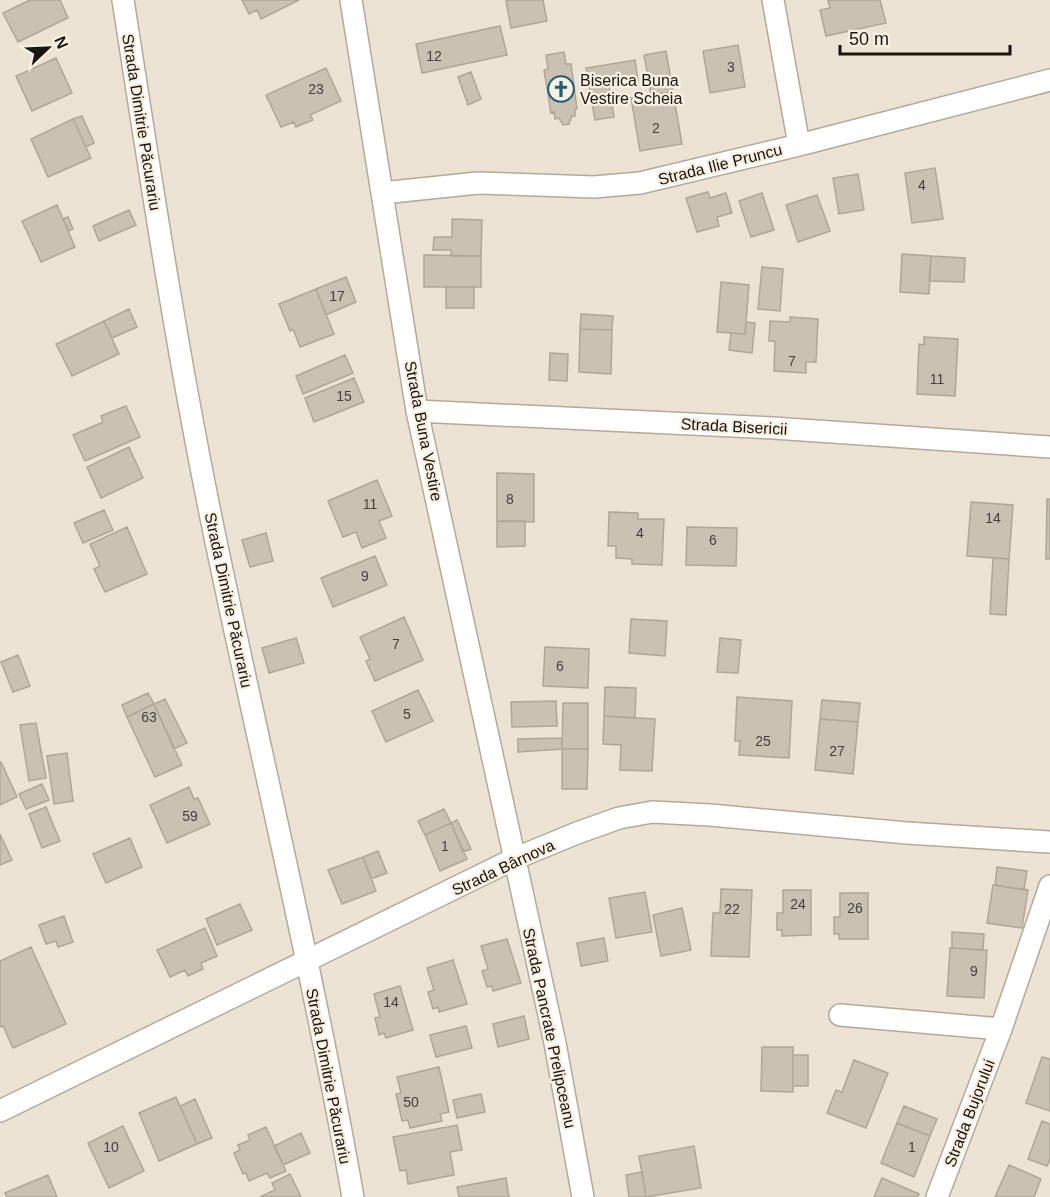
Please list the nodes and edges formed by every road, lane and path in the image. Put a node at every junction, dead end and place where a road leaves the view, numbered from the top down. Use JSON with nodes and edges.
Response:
{"nodes":[{"id":1,"x":123,"y":0,"type":"edge"},
{"id":2,"x":351,"y":0,"type":"edge"},
{"id":3,"x":773,"y":0,"type":"edge"},
{"id":4,"x":1050,"y":80,"type":"edge"},
{"id":5,"x":799,"y":145,"type":"junction"},
{"id":6,"x":382,"y":193,"type":"junction"},
{"id":7,"x":417,"y":411,"type":"junction"},
{"id":8,"x":1050,"y":447,"type":"edge"},
{"id":9,"x":1050,"y":842,"type":"edge"},
{"id":10,"x":514,"y":859,"type":"junction"},
{"id":11,"x":1050,"y":886,"type":"edge"},
{"id":12,"x":306,"y":962,"type":"junction"},
{"id":13,"x":840,"y":1015,"type":"dead end"},
{"id":14,"x":1001,"y":1029,"type":"junction"},
{"id":15,"x":0,"y":1111,"type":"edge"},
{"id":16,"x":352,"y":1197,"type":"edge"},
{"id":17,"x":584,"y":1197,"type":"edge"},
{"id":18,"x":937,"y":1197,"type":"edge"}],
"edges":[{"from":1,"to":12,"type":"street","name":"Strada Dimitrie Păcurariu"},
{"from":2,"to":6,"type":"street","name":"Strada Buna Vestire"},
{"from":3,"to":5,"type":"street"},
{"from":4,"to":5,"type":"street","name":"Strada Ilie Pruncu"},
{"from":5,"to":6,"type":"street","name":"Strada Ilie Pruncu"},
{"from":6,"to":7,"type":"street","name":"Strada Buna Vestire"},
{"from":7,"to":8,"type":"street","name":"Strada Bisericii"},
{"from":7,"to":10,"type":"street","name":"Strada Buna Vestire"},
{"from":9,"to":10,"type":"street","name":"Strada Bârnova"},
{"from":10,"to":12,"type":"street","name":"Strada Bârnova"},
{"from":10,"to":17,"type":"street","name":"Strada Pancrate Prelipceanu"},
{"from":11,"to":14,"type":"street","name":"Strada Bujorului"},
{"from":12,"to":15,"type":"street","name":"Strada Bârnova"},
{"from":12,"to":16,"type":"street","name":"Strada Dimitrie Păcurariu"},
{"from":13,"to":14,"type":"street"},
{"from":14,"to":18,"type":"street","name":"Strada Bujorului"}]}
